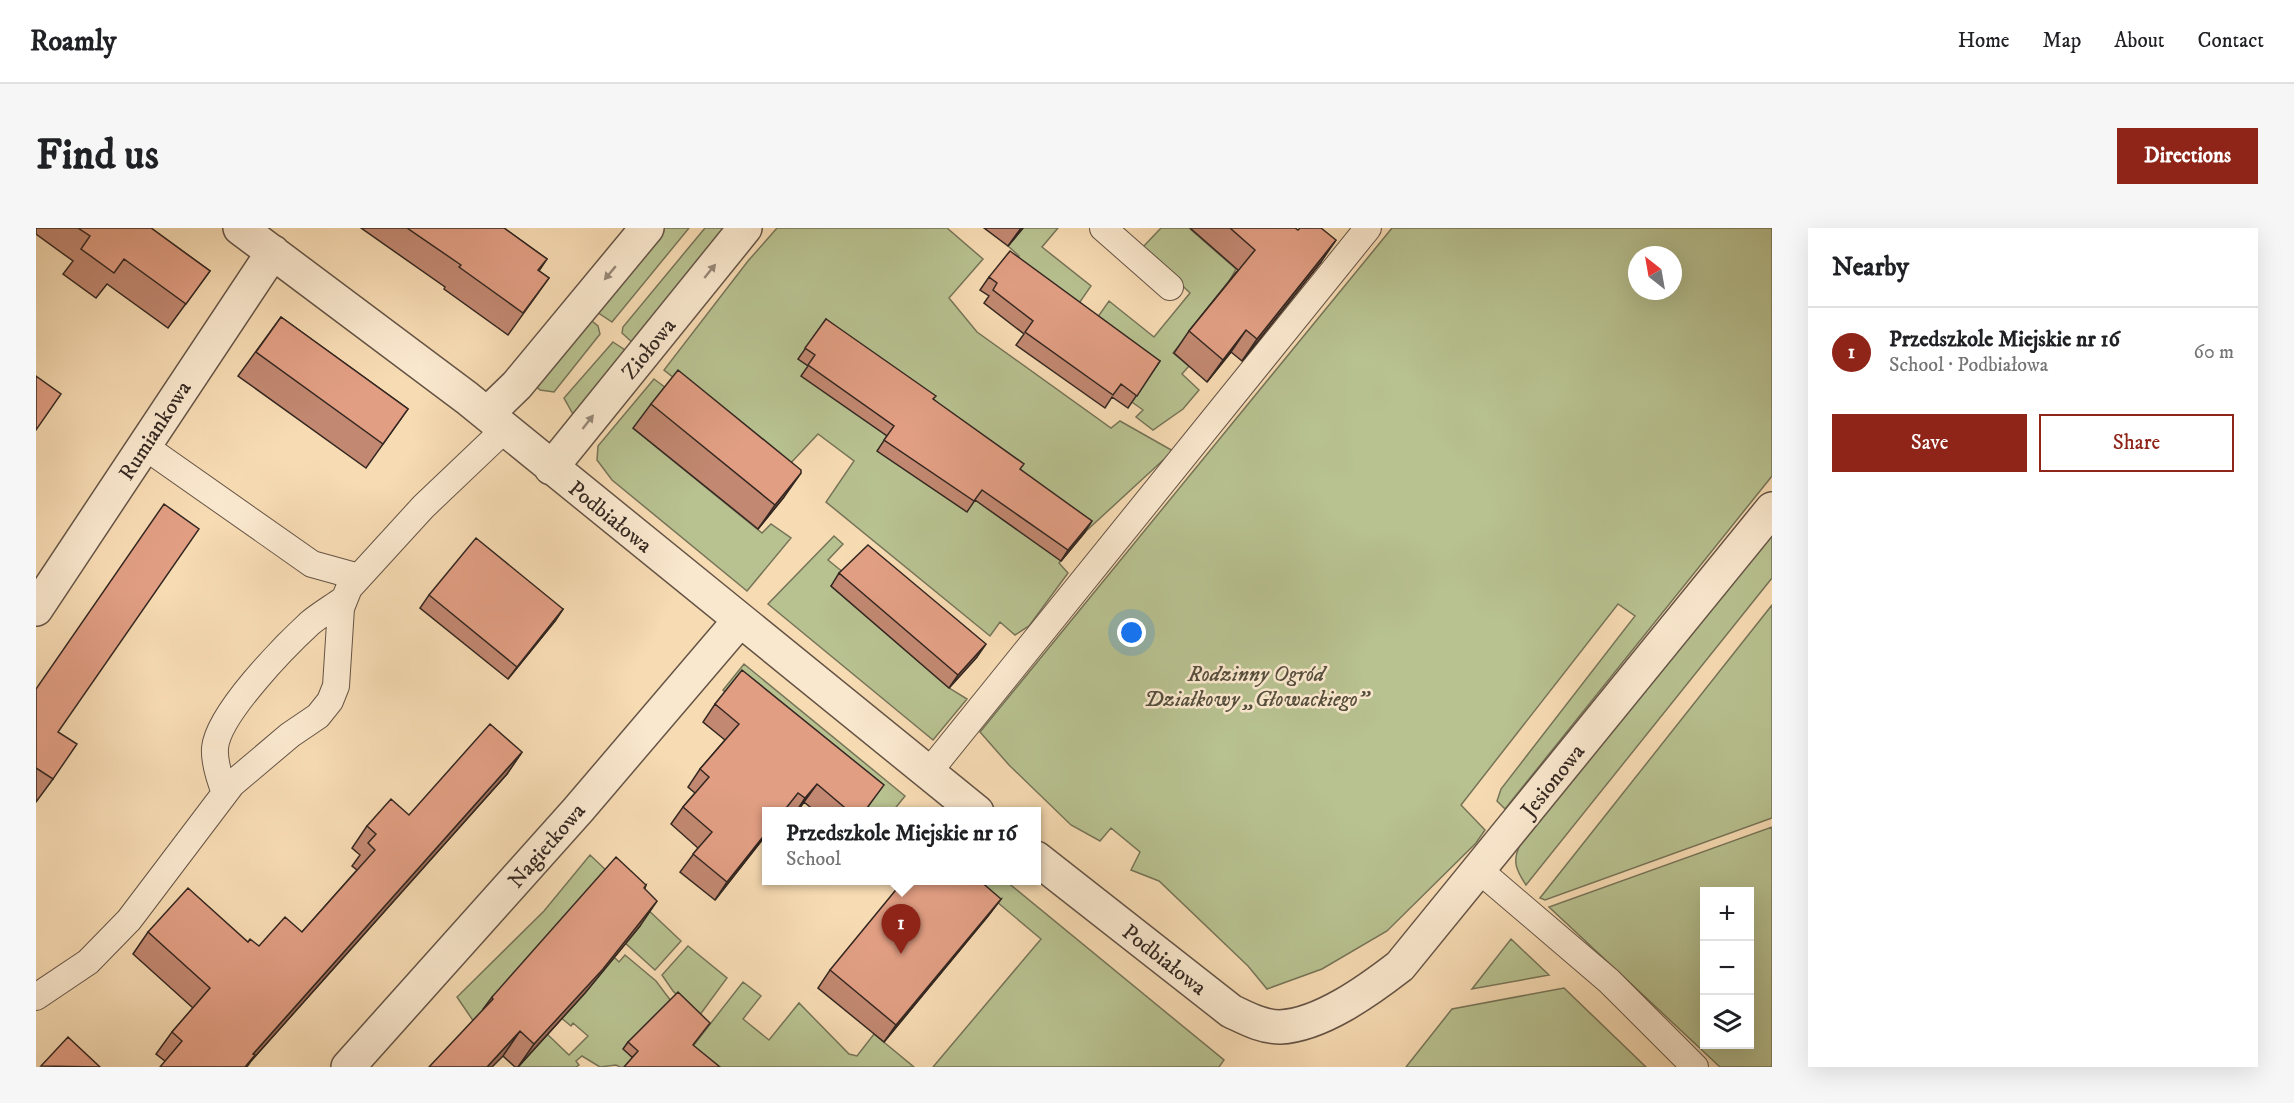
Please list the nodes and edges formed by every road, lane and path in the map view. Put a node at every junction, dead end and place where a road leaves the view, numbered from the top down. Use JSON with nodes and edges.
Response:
{"nodes":[{"id":1,"x":240,"y":228,"type":"edge"},
{"id":2,"x":647,"y":228,"type":"edge"},
{"id":3,"x":745,"y":228,"type":"edge"},
{"id":4,"x":1102,"y":228,"type":"edge"},
{"id":5,"x":1368,"y":228,"type":"edge"},
{"id":6,"x":273,"y":252,"type":"junction"},
{"id":7,"x":1170,"y":287,"type":"dead end"},
{"id":8,"x":496,"y":422,"type":"junction"},
{"id":9,"x":144,"y":446,"type":"junction"},
{"id":10,"x":551,"y":468,"type":"junction"},
{"id":11,"x":1772,"y":509,"type":"edge"},
{"id":12,"x":359,"y":577,"type":"junction"},
{"id":13,"x":345,"y":599,"type":"junction"},
{"id":14,"x":36,"y":609,"type":"edge"},
{"id":15,"x":740,"y":620,"type":"junction"},
{"id":16,"x":928,"y":773,"type":"junction"},
{"id":17,"x":225,"y":793,"type":"junction"},
{"id":18,"x":971,"y":807,"type":"edge"},
{"id":19,"x":1041,"y":862,"type":"edge"},
{"id":20,"x":1479,"y":870,"type":"junction"},
{"id":21,"x":36,"y":997,"type":"edge"},
{"id":22,"x":1306,"y":1020,"type":"joint"},
{"id":23,"x":348,"y":1067,"type":"edge"},
{"id":24,"x":1695,"y":1067,"type":"edge"}],
"edges":[{"from":1,"to":6,"type":"street","name":"Podbiałowa"},
{"from":2,"to":8,"type":"street","one_way":true},
{"from":10,"to":3,"type":"street","name":"Ziołowa","one_way":true},
{"from":4,"to":7,"type":"lane"},
{"from":5,"to":16,"type":"lane"},
{"from":6,"to":8,"type":"street","name":"Podbiałowa"},
{"from":6,"to":9,"type":"street","name":"Rumiankowa"},
{"from":8,"to":10,"type":"street","name":"Podbiałowa"},
{"from":8,"to":12,"type":"lane"},
{"from":9,"to":12,"type":"lane"},
{"from":9,"to":14,"type":"street","name":"Rumiankowa"},
{"from":10,"to":15,"type":"street","name":"Podbiałowa"},
{"from":11,"to":20,"type":"street","name":"Jesionowa"},
{"from":12,"to":13,"type":"lane"},
{"from":13,"to":17,"type":"lane"},
{"from":13,"to":17,"type":"lane"},
{"from":15,"to":16,"type":"street","name":"Podbiałowa"},
{"from":15,"to":23,"type":"street","name":"Nagietkowa"},
{"from":16,"to":18,"type":"street","name":"Podbiałowa"},
{"from":17,"to":21,"type":"lane"},
{"from":19,"to":22,"type":"street","name":"Podbiałowa"},
{"from":20,"to":22,"type":"street","name":"Jesionowa"},
{"from":20,"to":24,"type":"lane"}]}
